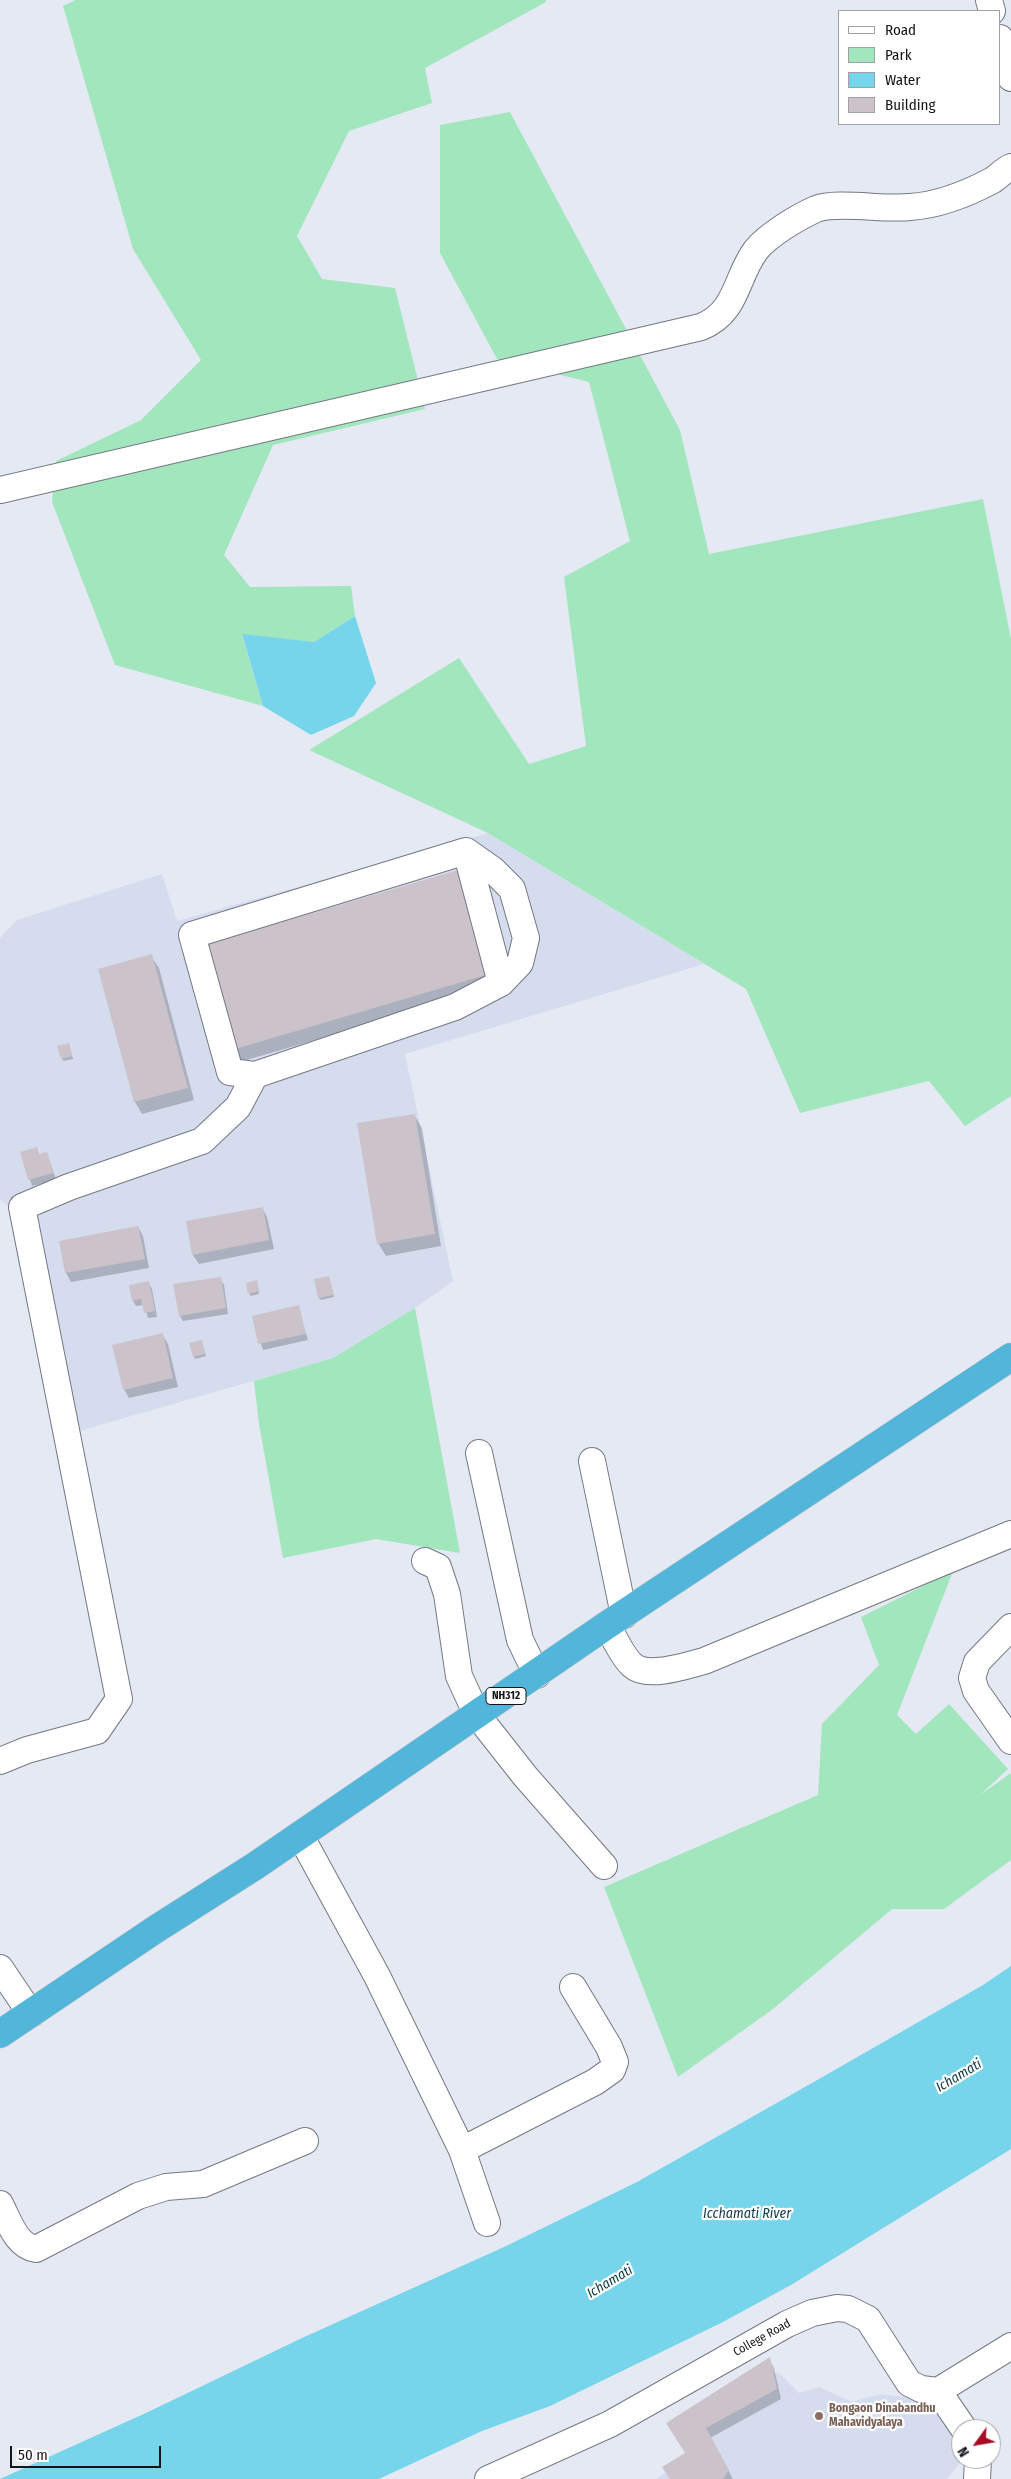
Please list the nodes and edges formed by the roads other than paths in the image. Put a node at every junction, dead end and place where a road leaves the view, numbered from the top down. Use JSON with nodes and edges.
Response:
{"nodes":[{"id":1,"x":1001,"y":42,"type":"edge"},
{"id":2,"x":1011,"y":78,"type":"edge"},
{"id":3,"x":1010,"y":162,"type":"edge"},
{"id":4,"x":0,"y":490,"type":"edge"},
{"id":5,"x":466,"y":851,"type":"junction"},
{"id":6,"x":502,"y":983,"type":"junction"},
{"id":7,"x":255,"y":1076,"type":"junction"},
{"id":8,"x":11,"y":1210,"type":"edge"},
{"id":9,"x":1011,"y":1357,"type":"edge"},
{"id":10,"x":479,"y":1453,"type":"dead end"},
{"id":11,"x":592,"y":1461,"type":"dead end"},
{"id":12,"x":1011,"y":1534,"type":"edge"},
{"id":13,"x":425,"y":1561,"type":"dead end"},
{"id":14,"x":615,"y":1620,"type":"junction"},
{"id":15,"x":1011,"y":1627,"type":"edge"},
{"id":16,"x":537,"y":1675,"type":"junction"},
{"id":17,"x":477,"y":1715,"type":"junction"},
{"id":18,"x":1011,"y":1741,"type":"edge"},
{"id":19,"x":0,"y":1761,"type":"edge"},
{"id":20,"x":300,"y":1835,"type":"junction"},
{"id":21,"x":604,"y":1866,"type":"dead end"},
{"id":22,"x":0,"y":1968,"type":"edge"},
{"id":23,"x":573,"y":1987,"type":"dead end"},
{"id":24,"x":31,"y":2014,"type":"junction"},
{"id":25,"x":0,"y":2034,"type":"edge"},
{"id":26,"x":305,"y":2141,"type":"dead end"},
{"id":27,"x":462,"y":2150,"type":"junction"},
{"id":28,"x":0,"y":2204,"type":"edge"},
{"id":29,"x":487,"y":2223,"type":"dead end"},
{"id":30,"x":1011,"y":2346,"type":"edge"},
{"id":31,"x":938,"y":2391,"type":"junction"},
{"id":32,"x":957,"y":2419,"type":"edge"},
{"id":33,"x":488,"y":2479,"type":"edge"}],
"edges":[{"from":1,"to":2,"type":"street"},
{"from":3,"to":4,"type":"street"},
{"from":5,"to":6,"type":"street"},
{"from":5,"to":6,"type":"street"},
{"from":5,"to":7,"type":"street"},
{"from":6,"to":7,"type":"street"},
{"from":7,"to":8,"type":"street"},
{"from":8,"to":19,"type":"street"},
{"from":9,"to":14,"type":"highway","number":"NH312"},
{"from":10,"to":16,"type":"street"},
{"from":11,"to":14,"type":"street"},
{"from":12,"to":14,"type":"street"},
{"from":13,"to":17,"type":"street"},
{"from":14,"to":16,"type":"highway","number":"NH312"},
{"from":15,"to":18,"type":"street"},
{"from":16,"to":17,"type":"highway","number":"NH312"},
{"from":17,"to":20,"type":"highway","number":"NH312"},
{"from":17,"to":21,"type":"street"},
{"from":20,"to":24,"type":"highway","number":"NH312"},
{"from":20,"to":27,"type":"street"},
{"from":22,"to":24,"type":"street"},
{"from":23,"to":27,"type":"street"},
{"from":24,"to":25,"type":"highway","number":"NH312"},
{"from":26,"to":28,"type":"street"},
{"from":27,"to":29,"type":"street"},
{"from":30,"to":31,"type":"street"},
{"from":31,"to":32,"type":"street"},
{"from":31,"to":33,"type":"street","name":"College Road"}]}
